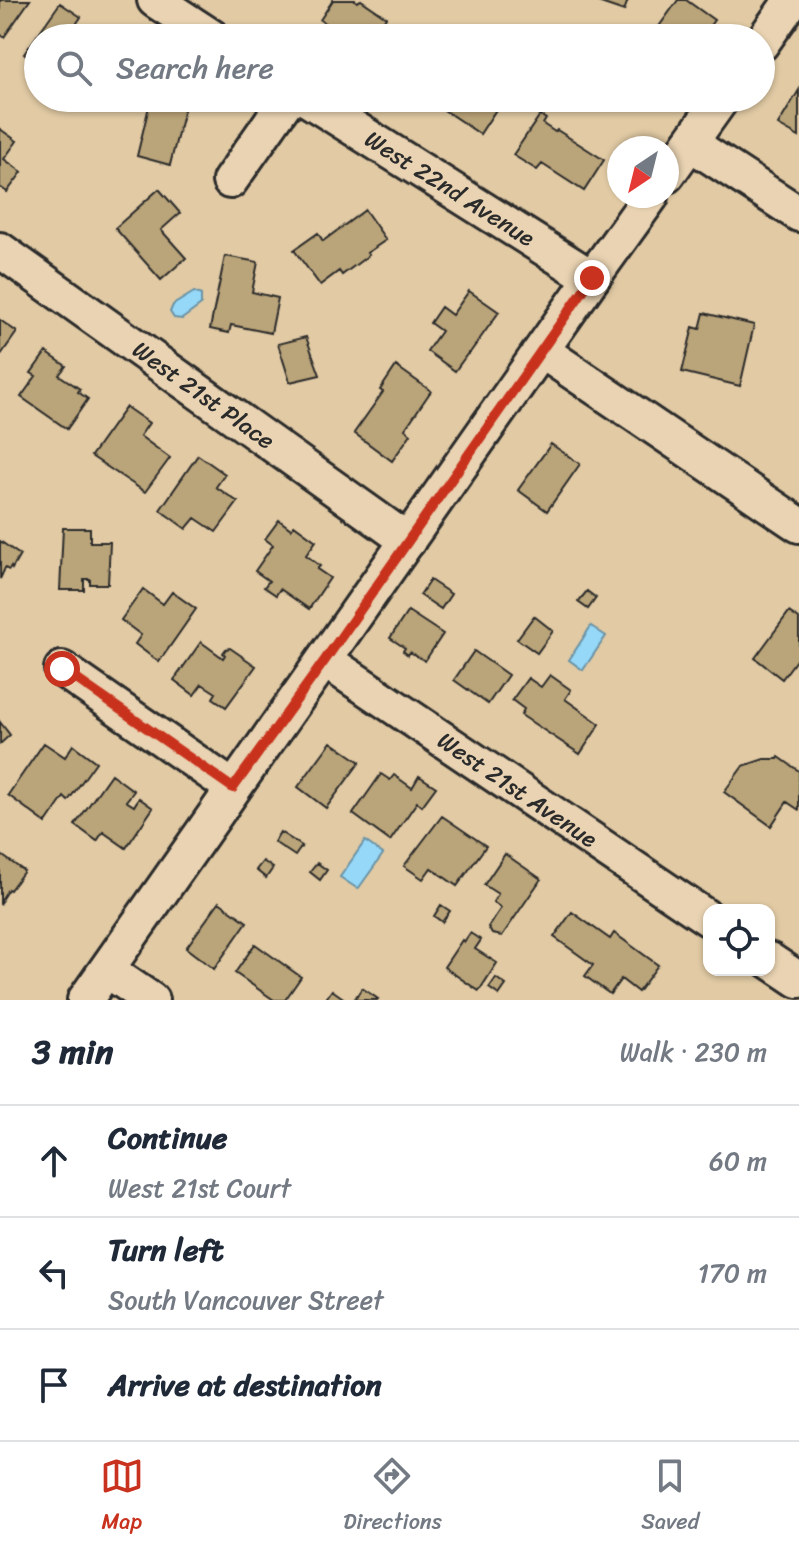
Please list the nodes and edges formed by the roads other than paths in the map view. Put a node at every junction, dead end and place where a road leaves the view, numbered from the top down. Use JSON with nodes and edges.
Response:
{"nodes":[{"id":1,"x":155,"y":0,"type":"edge"},
{"id":2,"x":792,"y":0,"type":"edge"},
{"id":3,"x":192,"y":24,"type":"edge"},
{"id":4,"x":775,"y":24,"type":"edge"},
{"id":5,"x":278,"y":112,"type":"edge"},
{"id":6,"x":328,"y":112,"type":"edge"},
{"id":7,"x":712,"y":112,"type":"edge"},
{"id":8,"x":690,"y":143,"type":"junction"},
{"id":9,"x":679,"y":158,"type":"edge"},
{"id":10,"x":230,"y":181,"type":"dead end"},
{"id":11,"x":642,"y":208,"type":"edge"},
{"id":12,"x":799,"y":214,"type":"edge"},
{"id":13,"x":0,"y":250,"type":"edge"},
{"id":14,"x":592,"y":278,"type":"junction"},
{"id":15,"x":542,"y":351,"type":"junction"},
{"id":16,"x":799,"y":525,"type":"edge"},
{"id":17,"x":408,"y":541,"type":"junction"},
{"id":18,"x":325,"y":660,"type":"junction"},
{"id":19,"x":62,"y":669,"type":"dead end"},
{"id":20,"x":233,"y":788,"type":"junction"},
{"id":21,"x":703,"y":915,"type":"edge"},
{"id":22,"x":775,"y":964,"type":"edge"},
{"id":23,"x":107,"y":970,"type":"junction"},
{"id":24,"x":799,"y":980,"type":"edge"},
{"id":25,"x":85,"y":1000,"type":"edge"},
{"id":26,"x":151,"y":1000,"type":"edge"}],
"edges":[{"from":1,"to":3,"type":"street"},
{"from":2,"to":4,"type":"street"},
{"from":5,"to":10,"type":"street"},
{"from":6,"to":14,"type":"street","name":"West 22nd Avenue"},
{"from":7,"to":8,"type":"street"},
{"from":8,"to":9,"type":"street"},
{"from":8,"to":12,"type":"street"},
{"from":11,"to":14,"type":"street"},
{"from":13,"to":17,"type":"street","name":"West 21st Place"},
{"from":14,"to":15,"type":"street"},
{"from":15,"to":16,"type":"street"},
{"from":15,"to":17,"type":"street"},
{"from":17,"to":18,"type":"street"},
{"from":18,"to":20,"type":"street"},
{"from":18,"to":21,"type":"street","name":"West 21st Avenue"},
{"from":19,"to":20,"type":"street"},
{"from":20,"to":23,"type":"street"},
{"from":22,"to":24,"type":"street"},
{"from":23,"to":25,"type":"street"},
{"from":23,"to":26,"type":"street"}]}
